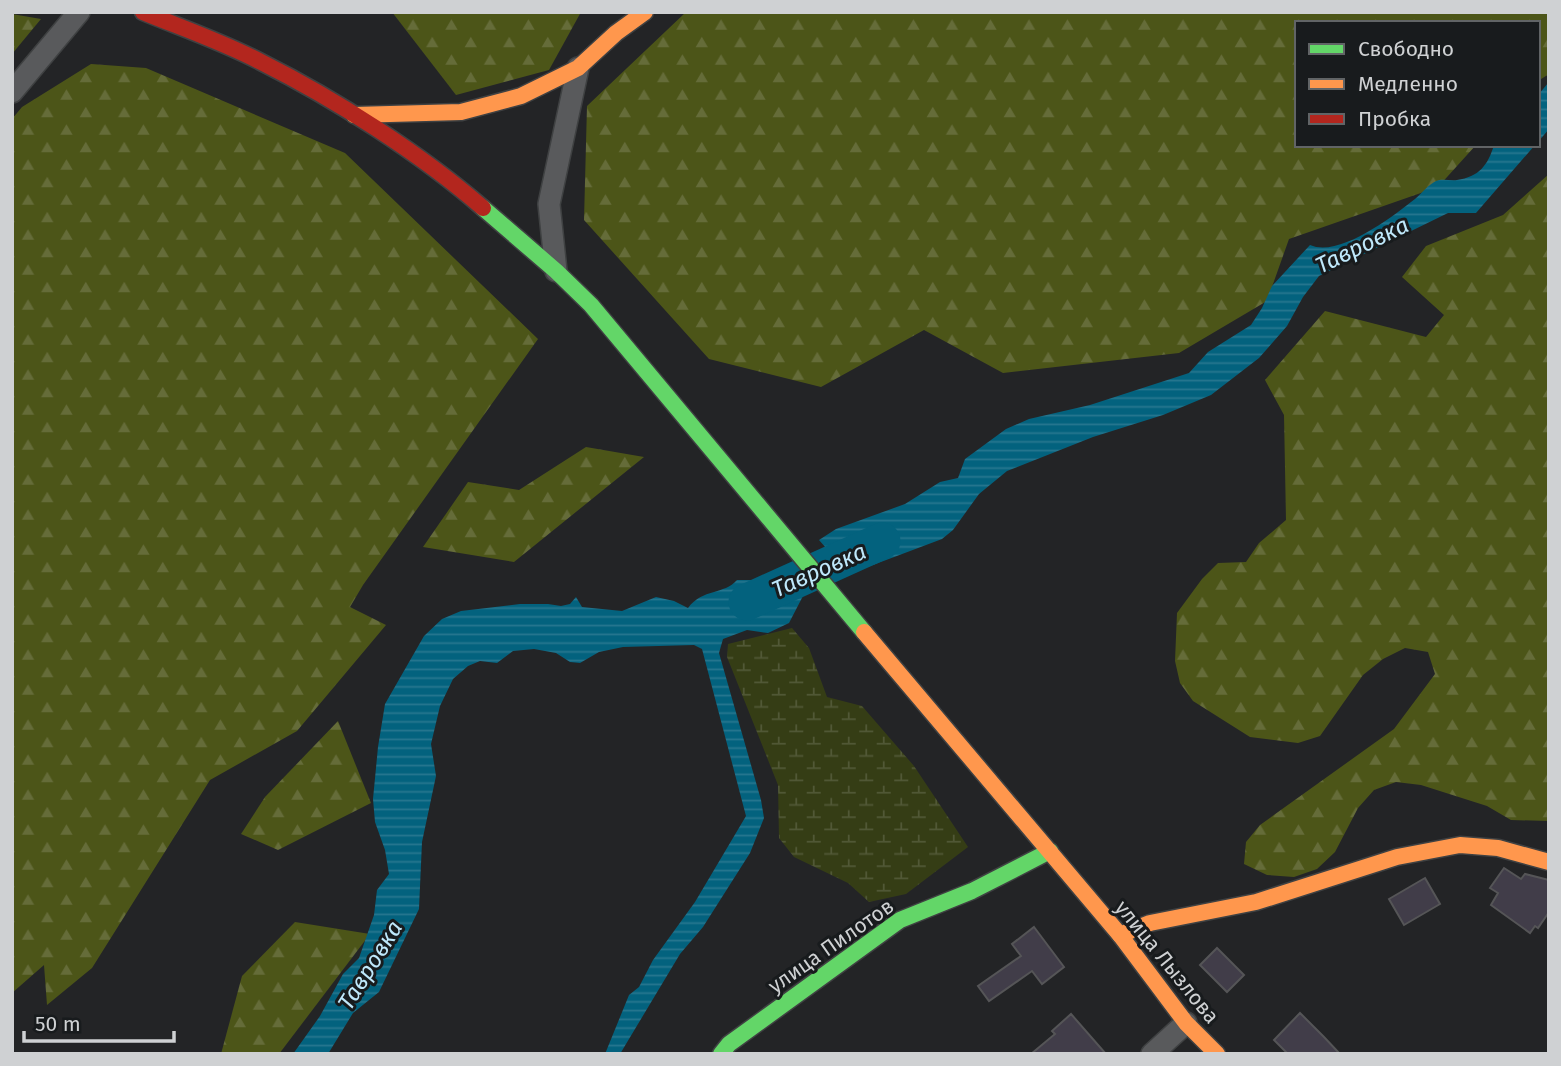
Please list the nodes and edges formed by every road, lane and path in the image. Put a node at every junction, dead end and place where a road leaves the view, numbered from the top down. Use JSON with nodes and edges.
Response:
{"nodes":[{"id":1,"x":79,"y":12,"type":"edge"},
{"id":2,"x":143,"y":12,"type":"edge"},
{"id":3,"x":645,"y":12,"type":"edge"},
{"id":4,"x":579,"y":68,"type":"junction"},
{"id":5,"x":12,"y":92,"type":"edge"},
{"id":6,"x":354,"y":115,"type":"junction"},
{"id":7,"x":556,"y":271,"type":"junction"},
{"id":8,"x":1049,"y":851,"type":"junction"},
{"id":9,"x":1549,"y":862,"type":"edge"},
{"id":10,"x":1120,"y":935,"type":"junction"},
{"id":11,"x":1186,"y":1023,"type":"junction"},
{"id":12,"x":721,"y":1054,"type":"edge"},
{"id":13,"x":1152,"y":1054,"type":"edge"},
{"id":14,"x":1217,"y":1054,"type":"edge"}],
"edges":[{"from":1,"to":5,"type":"street"},
{"from":2,"to":6,"type":"street","name":"улица Лызлова"},
{"from":3,"to":4,"type":"street"},
{"from":4,"to":6,"type":"street"},
{"from":4,"to":7,"type":"street"},
{"from":6,"to":7,"type":"street","name":"улица Лызлова"},
{"from":7,"to":8,"type":"street","name":"улица Лызлова"},
{"from":8,"to":10,"type":"street","name":"улица Лызлова"},
{"from":8,"to":12,"type":"street","name":"улица Пилотов"},
{"from":9,"to":10,"type":"street"},
{"from":10,"to":11,"type":"street","name":"улица Лызлова"},
{"from":11,"to":13,"type":"street"},
{"from":11,"to":14,"type":"street","name":"улица Лызлова"}]}
